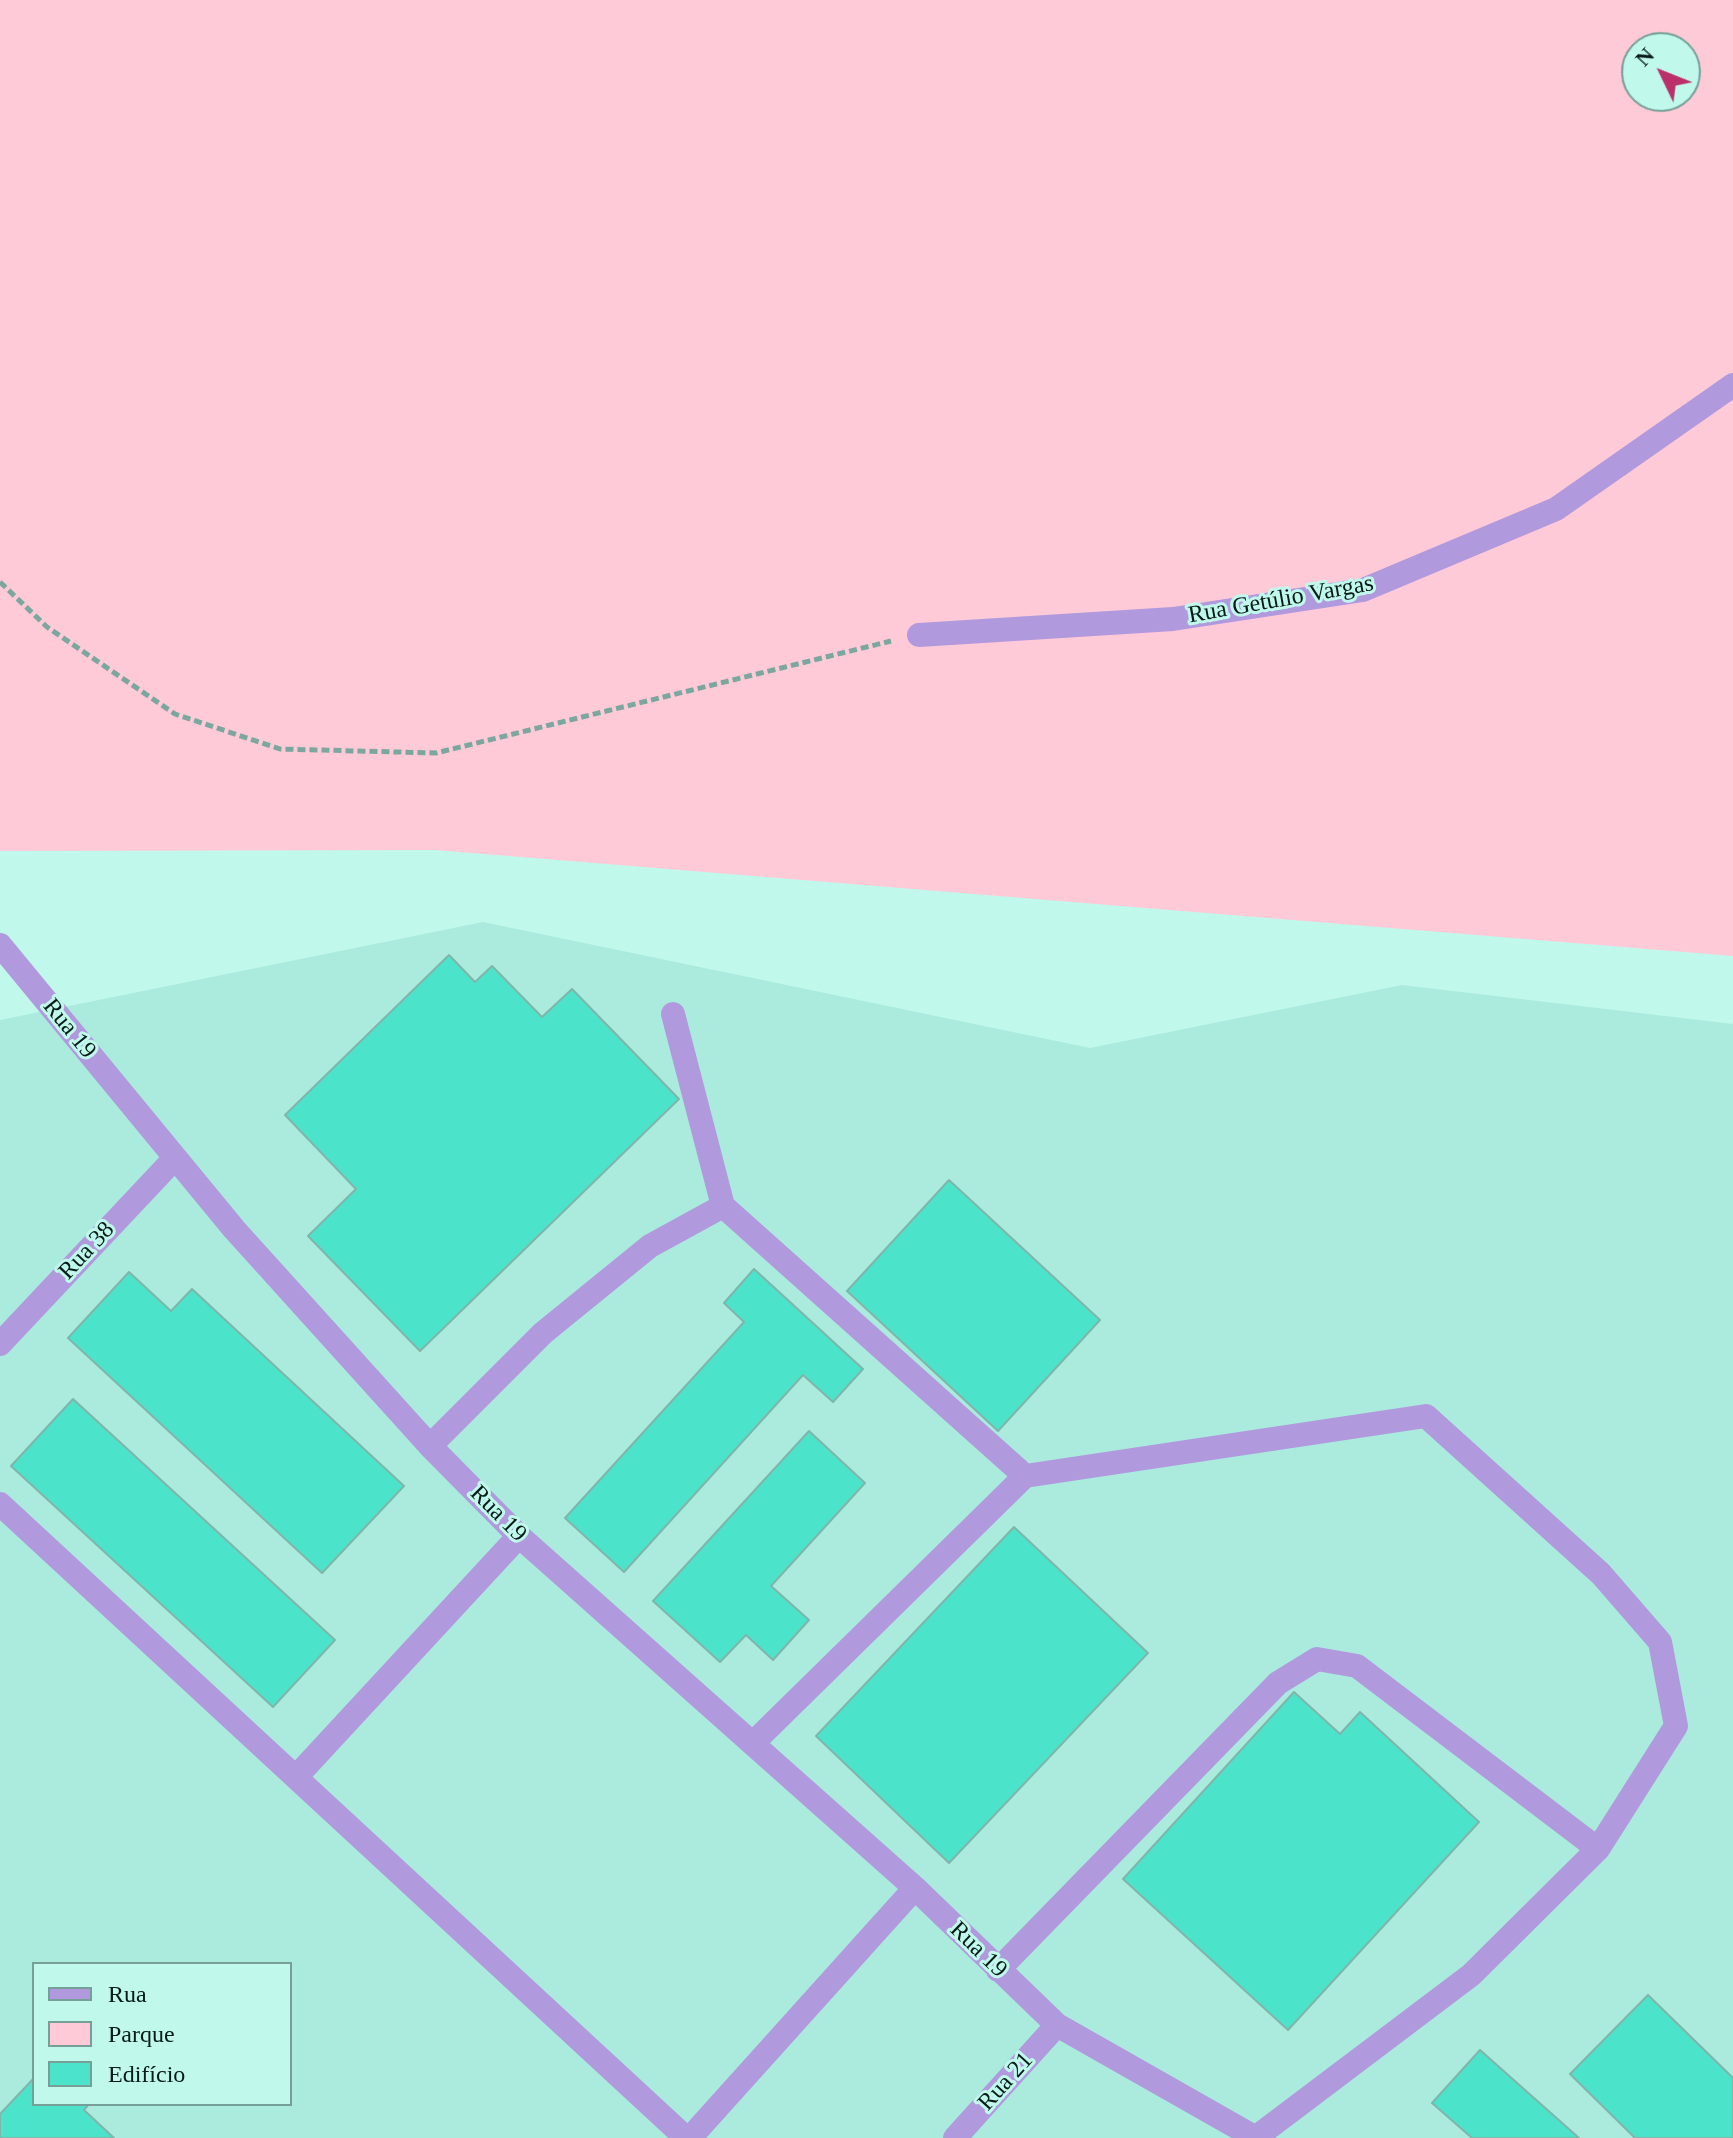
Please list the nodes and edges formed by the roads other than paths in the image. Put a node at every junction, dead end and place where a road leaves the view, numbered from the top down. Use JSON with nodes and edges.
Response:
{"nodes":[{"id":1,"x":1733,"y":385,"type":"edge"},
{"id":2,"x":919,"y":635,"type":"road end"},
{"id":3,"x":0,"y":945,"type":"edge"},
{"id":4,"x":673,"y":1014,"type":"dead end"},
{"id":5,"x":175,"y":1158,"type":"junction"},
{"id":6,"x":723,"y":1206,"type":"junction"},
{"id":7,"x":0,"y":1344,"type":"edge"},
{"id":8,"x":430,"y":1446,"type":"junction"},
{"id":9,"x":1025,"y":1476,"type":"junction"},
{"id":10,"x":0,"y":1504,"type":"edge"},
{"id":11,"x":519,"y":1536,"type":"junction"},
{"id":12,"x":753,"y":1743,"type":"junction"},
{"id":13,"x":296,"y":1777,"type":"junction"},
{"id":14,"x":1598,"y":1849,"type":"junction"},
{"id":15,"x":915,"y":1888,"type":"junction"},
{"id":16,"x":998,"y":1970,"type":"junction"},
{"id":17,"x":1057,"y":2025,"type":"junction"},
{"id":18,"x":688,"y":2138,"type":"edge"},
{"id":19,"x":955,"y":2138,"type":"edge"},
{"id":20,"x":1255,"y":2138,"type":"edge"}],
"edges":[{"from":1,"to":2,"type":"street","name":"Rua Getúlio Vargas"},
{"from":3,"to":5,"type":"street","name":"Rua 19"},
{"from":4,"to":6,"type":"street"},
{"from":5,"to":7,"type":"street","name":"Rua 38"},
{"from":5,"to":8,"type":"street","name":"Rua 19"},
{"from":6,"to":8,"type":"street"},
{"from":6,"to":9,"type":"street"},
{"from":8,"to":11,"type":"street","name":"Rua 19"},
{"from":9,"to":12,"type":"street"},
{"from":9,"to":14,"type":"street"},
{"from":10,"to":13,"type":"street"},
{"from":11,"to":12,"type":"street","name":"Rua 19"},
{"from":11,"to":13,"type":"street"},
{"from":12,"to":15,"type":"street","name":"Rua 19"},
{"from":13,"to":18,"type":"street"},
{"from":14,"to":16,"type":"street"},
{"from":14,"to":20,"type":"street"},
{"from":15,"to":16,"type":"street","name":"Rua 19"},
{"from":15,"to":18,"type":"street"},
{"from":16,"to":17,"type":"street","name":"Rua 19"},
{"from":17,"to":19,"type":"street","name":"Rua 21"},
{"from":17,"to":20,"type":"street","name":"Rua 19"}]}
